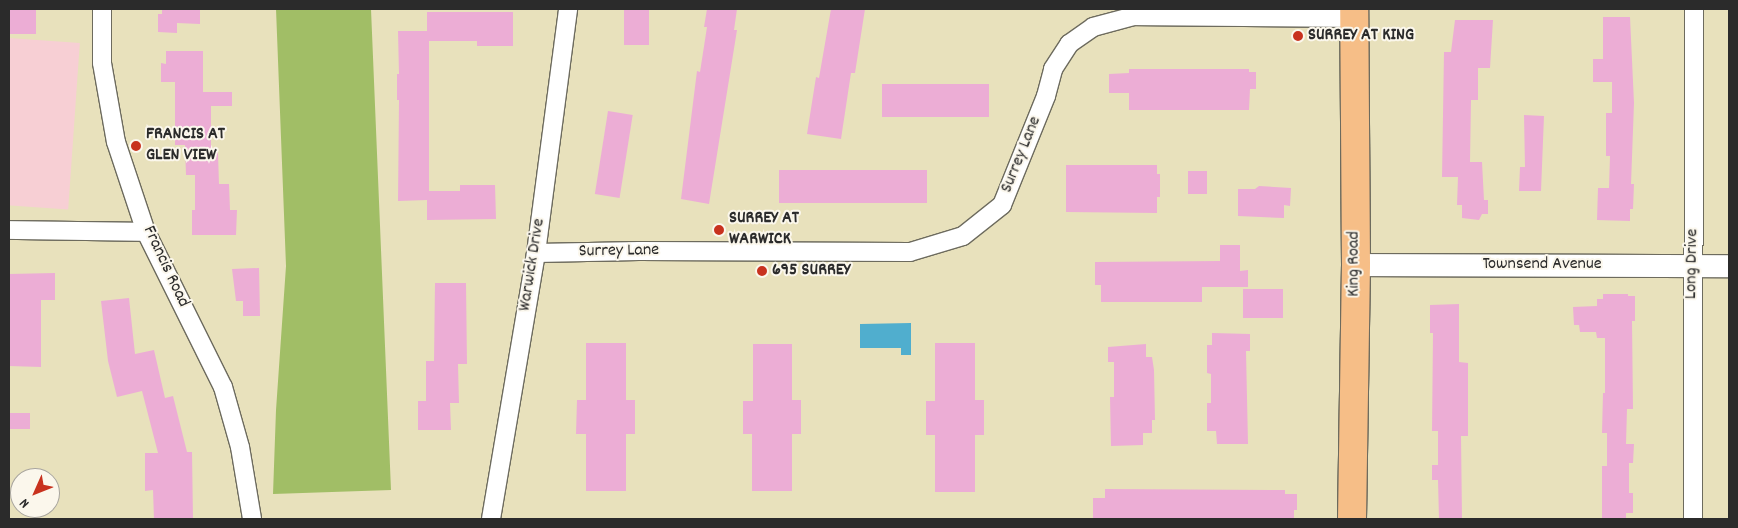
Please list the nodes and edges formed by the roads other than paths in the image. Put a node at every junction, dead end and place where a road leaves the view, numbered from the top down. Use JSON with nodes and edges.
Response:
{"nodes":[{"id":1,"x":102,"y":9,"type":"edge"},
{"id":2,"x":568,"y":9,"type":"edge"},
{"id":3,"x":1694,"y":9,"type":"edge"},
{"id":4,"x":1354,"y":14,"type":"edge"},
{"id":5,"x":9,"y":230,"type":"edge"},
{"id":6,"x":146,"y":232,"type":"junction"},
{"id":7,"x":536,"y":252,"type":"junction"},
{"id":8,"x":1356,"y":264,"type":"junction"},
{"id":9,"x":1692,"y":266,"type":"junction"},
{"id":10,"x":1729,"y":266,"type":"edge"},
{"id":11,"x":252,"y":519,"type":"edge"},
{"id":12,"x":491,"y":519,"type":"edge"},
{"id":13,"x":1352,"y":519,"type":"edge"},
{"id":14,"x":1693,"y":519,"type":"edge"}],
"edges":[{"from":1,"to":6,"type":"street","name":"Francis Road"},
{"from":2,"to":7,"type":"street","name":"Warwick Drive"},
{"from":3,"to":9,"type":"street","name":"Long Drive"},
{"from":4,"to":7,"type":"street","name":"Surrey Lane"},
{"from":4,"to":8,"type":"main road","name":"King Road"},
{"from":5,"to":6,"type":"street"},
{"from":6,"to":11,"type":"street","name":"Francis Road"},
{"from":7,"to":12,"type":"street","name":"Warwick Drive"},
{"from":8,"to":9,"type":"street","name":"Townsend Avenue"},
{"from":8,"to":13,"type":"main road","name":"King Road"},
{"from":9,"to":10,"type":"street","name":"Townsend Avenue"},
{"from":9,"to":14,"type":"street","name":"Long Drive"}]}
